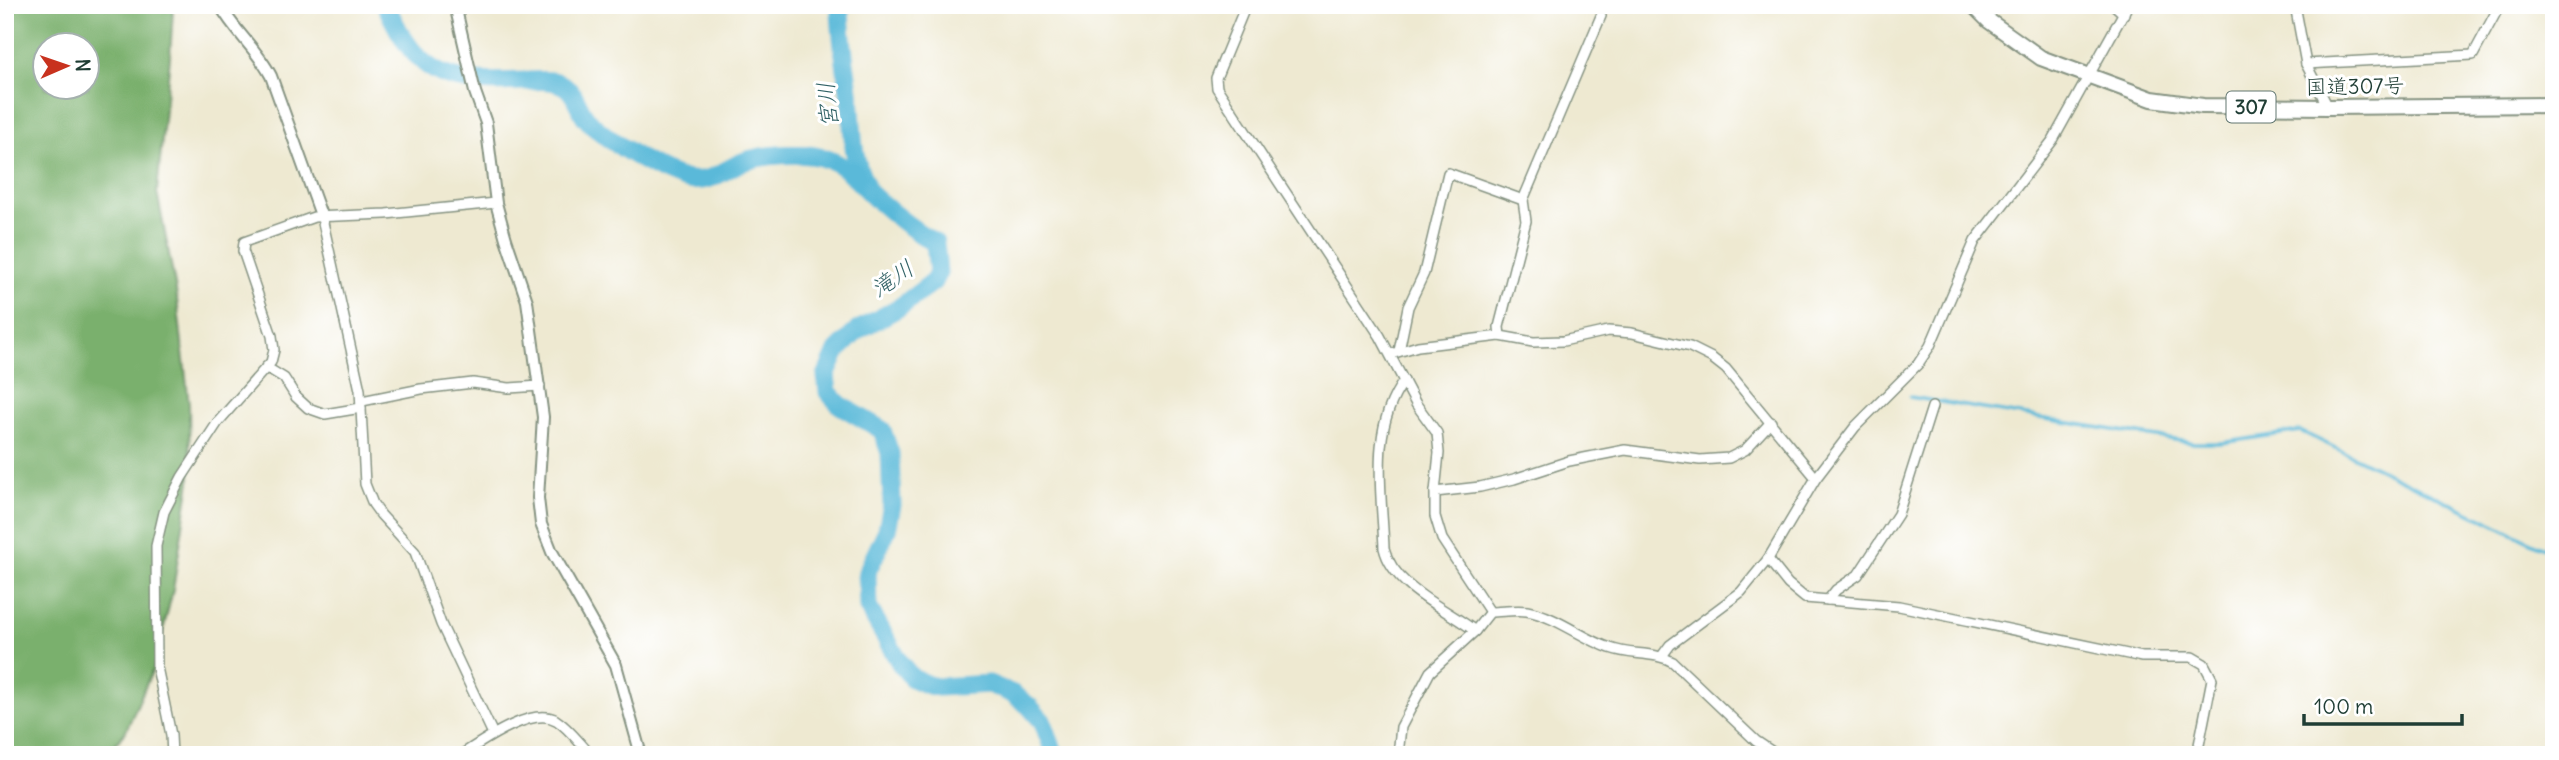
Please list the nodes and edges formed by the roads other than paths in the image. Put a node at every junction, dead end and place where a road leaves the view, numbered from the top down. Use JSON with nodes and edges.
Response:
{"nodes":[{"id":1,"x":220,"y":5,"type":"edge"},
{"id":2,"x":455,"y":5,"type":"edge"},
{"id":3,"x":1246,"y":5,"type":"edge"},
{"id":4,"x":1973,"y":5,"type":"edge"},
{"id":5,"x":2114,"y":5,"type":"edge"},
{"id":6,"x":2295,"y":5,"type":"edge"},
{"id":7,"x":2500,"y":5,"type":"edge"},
{"id":8,"x":2126,"y":10,"type":"edge"},
{"id":9,"x":1601,"y":16,"type":"dead end"},
{"id":10,"x":2305,"y":64,"type":"junction"},
{"id":11,"x":2087,"y":77,"type":"junction"},
{"id":12,"x":2554,"y":105,"type":"edge"},
{"id":13,"x":2328,"y":107,"type":"junction"},
{"id":14,"x":1523,"y":200,"type":"junction"},
{"id":15,"x":496,"y":203,"type":"junction"},
{"id":16,"x":322,"y":218,"type":"junction"},
{"id":17,"x":1500,"y":336,"type":"junction"},
{"id":18,"x":1395,"y":352,"type":"junction"},
{"id":19,"x":266,"y":367,"type":"junction"},
{"id":20,"x":1404,"y":381,"type":"junction"},
{"id":21,"x":540,"y":386,"type":"junction"},
{"id":22,"x":361,"y":405,"type":"junction"},
{"id":23,"x":1933,"y":407,"type":"dead end"},
{"id":24,"x":1771,"y":422,"type":"junction"},
{"id":25,"x":1816,"y":478,"type":"junction"},
{"id":26,"x":1435,"y":492,"type":"junction"},
{"id":27,"x":1768,"y":559,"type":"junction"},
{"id":28,"x":1828,"y":600,"type":"junction"},
{"id":29,"x":1490,"y":612,"type":"junction"},
{"id":30,"x":1475,"y":631,"type":"junction"},
{"id":31,"x":1662,"y":656,"type":"junction"},
{"id":32,"x":492,"y":734,"type":"junction"},
{"id":33,"x":172,"y":755,"type":"edge"},
{"id":34,"x":461,"y":755,"type":"edge"},
{"id":35,"x":591,"y":755,"type":"edge"},
{"id":36,"x":641,"y":755,"type":"edge"},
{"id":37,"x":1398,"y":755,"type":"edge"},
{"id":38,"x":1777,"y":755,"type":"edge"},
{"id":39,"x":2197,"y":755,"type":"edge"}],
"edges":[{"from":1,"to":16,"type":"street"},
{"from":2,"to":15,"type":"street"},
{"from":3,"to":18,"type":"street"},
{"from":4,"to":11,"type":"highway","name":"国道307号","number":"307"},
{"from":5,"to":8,"type":"street"},
{"from":6,"to":10,"type":"street"},
{"from":7,"to":10,"type":"street"},
{"from":8,"to":11,"type":"street"},
{"from":9,"to":14,"type":"street"},
{"from":10,"to":13,"type":"street"},
{"from":11,"to":13,"type":"highway","name":"国道307号","number":"307"},
{"from":11,"to":25,"type":"street"},
{"from":12,"to":13,"type":"highway","name":"国道307号","number":"307"},
{"from":14,"to":17,"type":"street"},
{"from":14,"to":18,"type":"street"},
{"from":15,"to":16,"type":"street"},
{"from":15,"to":21,"type":"street"},
{"from":16,"to":19,"type":"street"},
{"from":16,"to":22,"type":"street"},
{"from":17,"to":18,"type":"street"},
{"from":17,"to":24,"type":"street"},
{"from":18,"to":20,"type":"street"},
{"from":19,"to":22,"type":"street"},
{"from":19,"to":33,"type":"street"},
{"from":20,"to":26,"type":"street"},
{"from":20,"to":30,"type":"street"},
{"from":21,"to":22,"type":"street"},
{"from":21,"to":36,"type":"street"},
{"from":22,"to":32,"type":"street"},
{"from":23,"to":28,"type":"street"},
{"from":24,"to":25,"type":"street"},
{"from":24,"to":26,"type":"street"},
{"from":25,"to":27,"type":"street"},
{"from":26,"to":29,"type":"street"},
{"from":27,"to":28,"type":"street"},
{"from":27,"to":31,"type":"street"},
{"from":28,"to":39,"type":"street"},
{"from":29,"to":30,"type":"street"},
{"from":29,"to":31,"type":"street"},
{"from":30,"to":37,"type":"street"},
{"from":31,"to":38,"type":"street"},
{"from":32,"to":34,"type":"street"},
{"from":32,"to":35,"type":"street"}]}
